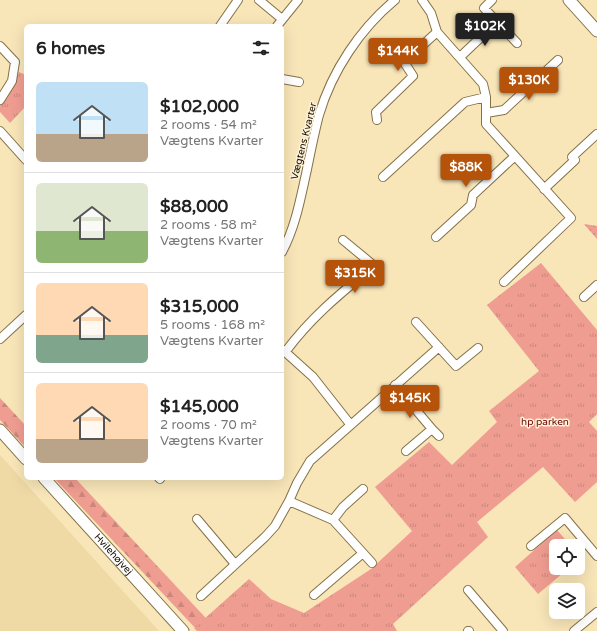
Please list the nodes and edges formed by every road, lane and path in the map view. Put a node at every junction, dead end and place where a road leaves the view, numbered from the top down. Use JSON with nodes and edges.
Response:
{"nodes":[{"id":1,"x":238,"y":0,"type":"edge"},
{"id":2,"x":259,"y":0,"type":"edge"},
{"id":3,"x":298,"y":0,"type":"edge"},
{"id":4,"x":422,"y":0,"type":"edge"},
{"id":5,"x":492,"y":0,"type":"edge"},
{"id":6,"x":569,"y":0,"type":"edge"},
{"id":7,"x":391,"y":1,"type":"edge"},
{"id":8,"x":282,"y":19,"type":"junction"},
{"id":9,"x":497,"y":22,"type":"junction"},
{"id":10,"x":221,"y":24,"type":"edge"},
{"id":11,"x":278,"y":24,"type":"edge"},
{"id":12,"x":597,"y":31,"type":"edge"},
{"id":13,"x":437,"y":32,"type":"junction"},
{"id":14,"x":517,"y":43,"type":"dead end"},
{"id":15,"x":0,"y":46,"type":"edge"},
{"id":16,"x":460,"y":57,"type":"junction"},
{"id":17,"x":558,"y":60,"type":"dead end"},
{"id":18,"x":284,"y":79,"type":"edge"},
{"id":19,"x":299,"y":82,"type":"dead end"},
{"id":20,"x":486,"y":97,"type":"junction"},
{"id":21,"x":0,"y":100,"type":"edge"},
{"id":22,"x":486,"y":113,"type":"junction"},
{"id":23,"x":377,"y":120,"type":"dead end"},
{"id":24,"x":597,"y":134,"type":"edge"},
{"id":25,"x":2,"y":137,"type":"edge"},
{"id":26,"x":515,"y":156,"type":"junction"},
{"id":27,"x":24,"y":158,"type":"edge"},
{"id":28,"x":383,"y":177,"type":"dead end"},
{"id":29,"x":544,"y":189,"type":"junction"},
{"id":30,"x":436,"y":237,"type":"dead end"},
{"id":31,"x":343,"y":240,"type":"dead end"},
{"id":32,"x":284,"y":248,"type":"edge"},
{"id":33,"x":504,"y":282,"type":"dead end"},
{"id":34,"x":597,"y":285,"type":"edge"},
{"id":35,"x":584,"y":297,"type":"dead end"},
{"id":36,"x":24,"y":317,"type":"edge"},
{"id":37,"x":416,"y":322,"type":"dead end"},
{"id":38,"x":0,"y":339,"type":"edge"},
{"id":39,"x":439,"y":347,"type":"junction"},
{"id":40,"x":478,"y":348,"type":"dead end"},
{"id":41,"x":284,"y":350,"type":"edge"},
{"id":42,"x":395,"y":385,"type":"junction"},
{"id":43,"x":350,"y":424,"type":"junction"},
{"id":44,"x":432,"y":428,"type":"junction"},
{"id":45,"x":0,"y":430,"type":"edge"},
{"id":46,"x":439,"y":436,"type":"dead end"},
{"id":47,"x":406,"y":451,"type":"dead end"},
{"id":48,"x":24,"y":457,"type":"edge"},
{"id":49,"x":46,"y":480,"type":"edge"},
{"id":50,"x":363,"y":489,"type":"dead end"},
{"id":51,"x":289,"y":501,"type":"junction"},
{"id":52,"x":197,"y":519,"type":"dead end"},
{"id":53,"x":333,"y":520,"type":"junction"},
{"id":54,"x":531,"y":546,"type":"dead end"},
{"id":55,"x":363,"y":553,"type":"junction"},
{"id":56,"x":597,"y":556,"type":"edge"},
{"id":57,"x":372,"y":563,"type":"dead end"},
{"id":58,"x":235,"y":564,"type":"junction"},
{"id":59,"x":468,"y":590,"type":"dead end"},
{"id":60,"x":314,"y":595,"type":"dead end"},
{"id":61,"x":202,"y":596,"type":"dead end"},
{"id":62,"x":597,"y":612,"type":"edge"},
{"id":63,"x":182,"y":631,"type":"edge"},
{"id":64,"x":503,"y":631,"type":"edge"},
{"id":65,"x":574,"y":631,"type":"edge"}],
"edges":[{"from":1,"to":10,"type":"street"},
{"from":2,"to":8,"type":"street"},
{"from":3,"to":8,"type":"street"},
{"from":4,"to":13,"type":"street"},
{"from":5,"to":9,"type":"street"},
{"from":6,"to":12,"type":"street"},
{"from":7,"to":32,"type":"street","name":"Vægtens Kvarter"},
{"from":8,"to":11,"type":"street"},
{"from":9,"to":14,"type":"street"},
{"from":9,"to":16,"type":"street"},
{"from":13,"to":16,"type":"street"},
{"from":13,"to":23,"type":"street"},
{"from":15,"to":21,"type":"street"},
{"from":16,"to":20,"type":"street"},
{"from":17,"to":22,"type":"street"},
{"from":18,"to":19,"type":"street"},
{"from":20,"to":22,"type":"street"},
{"from":20,"to":28,"type":"street"},
{"from":22,"to":26,"type":"street"},
{"from":24,"to":29,"type":"street"},
{"from":25,"to":27,"type":"street"},
{"from":26,"to":29,"type":"street"},
{"from":26,"to":30,"type":"street"},
{"from":29,"to":33,"type":"street"},
{"from":31,"to":41,"type":"street"},
{"from":34,"to":35,"type":"street"},
{"from":36,"to":38,"type":"street"},
{"from":37,"to":39,"type":"street"},
{"from":39,"to":40,"type":"street"},
{"from":39,"to":42,"type":"street"},
{"from":41,"to":43,"type":"street"},
{"from":42,"to":43,"type":"street"},
{"from":42,"to":44,"type":"street"},
{"from":43,"to":51,"type":"street"},
{"from":44,"to":46,"type":"street"},
{"from":44,"to":47,"type":"street"},
{"from":45,"to":48,"type":"street"},
{"from":49,"to":63,"type":"street","name":"Hvilehøjvej"},
{"from":50,"to":53,"type":"street"},
{"from":51,"to":53,"type":"street"},
{"from":51,"to":58,"type":"street"},
{"from":52,"to":58,"type":"street"},
{"from":53,"to":55,"type":"street"},
{"from":54,"to":56,"type":"street"},
{"from":55,"to":57,"type":"street"},
{"from":55,"to":60,"type":"street"},
{"from":58,"to":61,"type":"street"},
{"from":59,"to":64,"type":"street"},
{"from":62,"to":65,"type":"street"}]}
